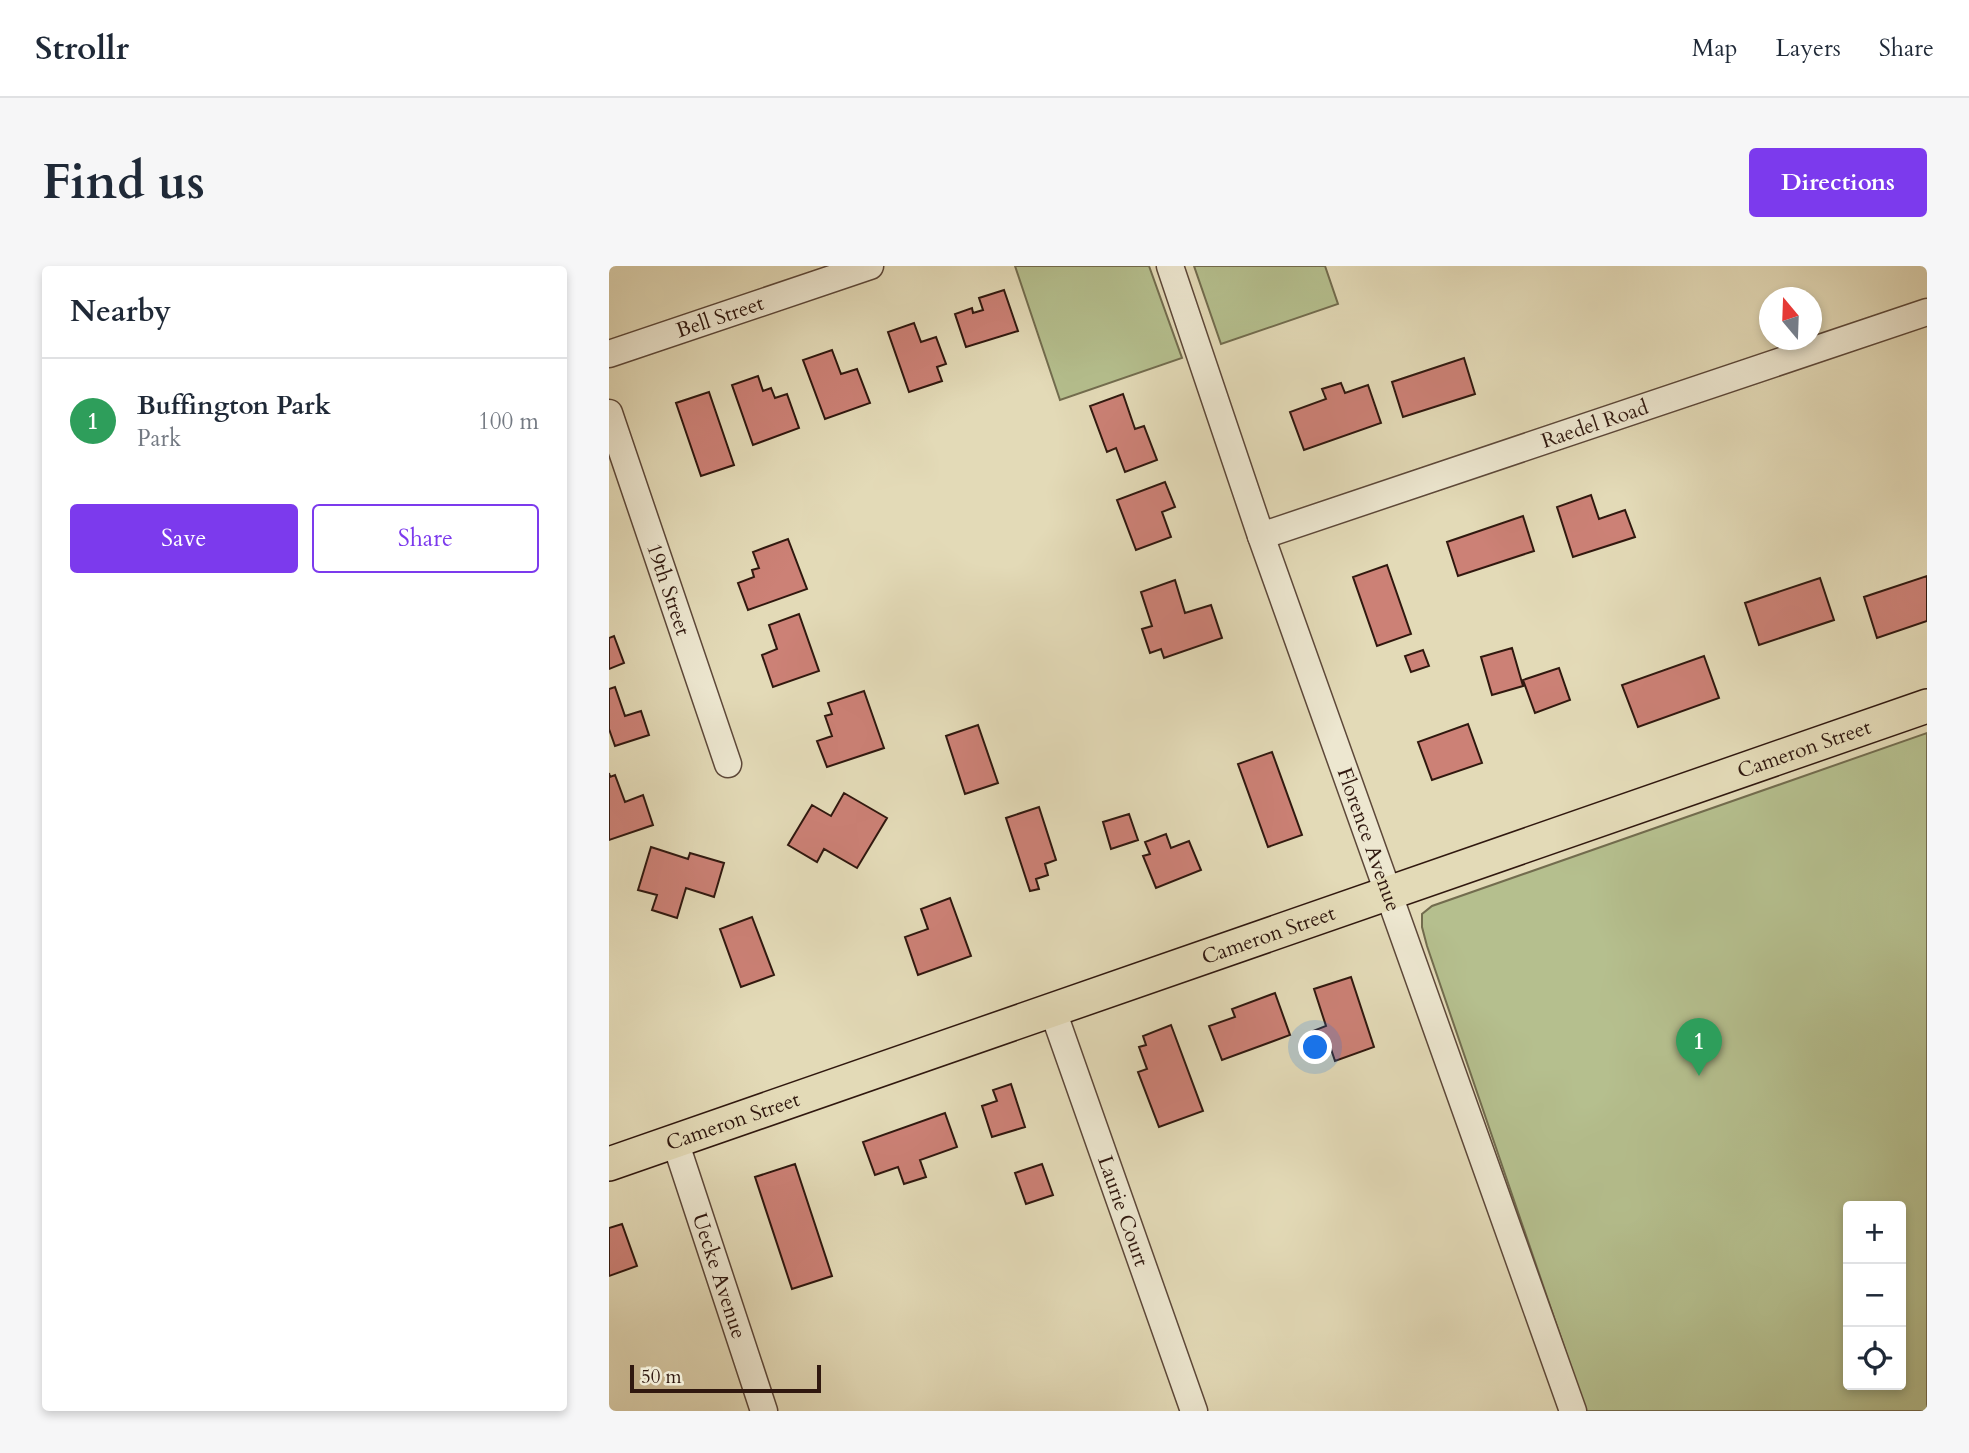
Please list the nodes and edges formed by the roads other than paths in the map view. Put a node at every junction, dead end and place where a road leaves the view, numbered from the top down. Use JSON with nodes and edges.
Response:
{"nodes":[{"id":1,"x":870,"y":266,"type":"edge"},
{"id":2,"x":1170,"y":266,"type":"edge"},
{"id":3,"x":1927,"y":312,"type":"edge"},
{"id":4,"x":609,"y":354,"type":"edge"},
{"id":5,"x":609,"y":413,"type":"edge"},
{"id":6,"x":1261,"y":536,"type":"junction"},
{"id":7,"x":1927,"y":706,"type":"edge"},
{"id":8,"x":728,"y":764,"type":"dead end"},
{"id":9,"x":1390,"y":894,"type":"junction"},
{"id":10,"x":1053,"y":1011,"type":"junction"},
{"id":11,"x":675,"y":1142,"type":"junction"},
{"id":12,"x":609,"y":1164,"type":"edge"},
{"id":13,"x":764,"y":1411,"type":"edge"},
{"id":14,"x":1194,"y":1411,"type":"edge"},
{"id":15,"x":1573,"y":1411,"type":"edge"}],
"edges":[{"from":1,"to":4,"type":"street","name":"Bell Street"},
{"from":2,"to":6,"type":"street","name":"Florence Avenue"},
{"from":3,"to":6,"type":"street","name":"Raedel Road"},
{"from":5,"to":8,"type":"street","name":"19th Street"},
{"from":6,"to":9,"type":"street","name":"Florence Avenue"},
{"from":7,"to":9,"type":"main road","name":"Cameron Street"},
{"from":9,"to":10,"type":"main road","name":"Cameron Street"},
{"from":9,"to":15,"type":"street","name":"Florence Avenue"},
{"from":10,"to":11,"type":"main road","name":"Cameron Street"},
{"from":10,"to":14,"type":"street","name":"Laurie Court"},
{"from":11,"to":12,"type":"main road","name":"Cameron Street"},
{"from":11,"to":13,"type":"street","name":"Uecke Avenue"}]}
